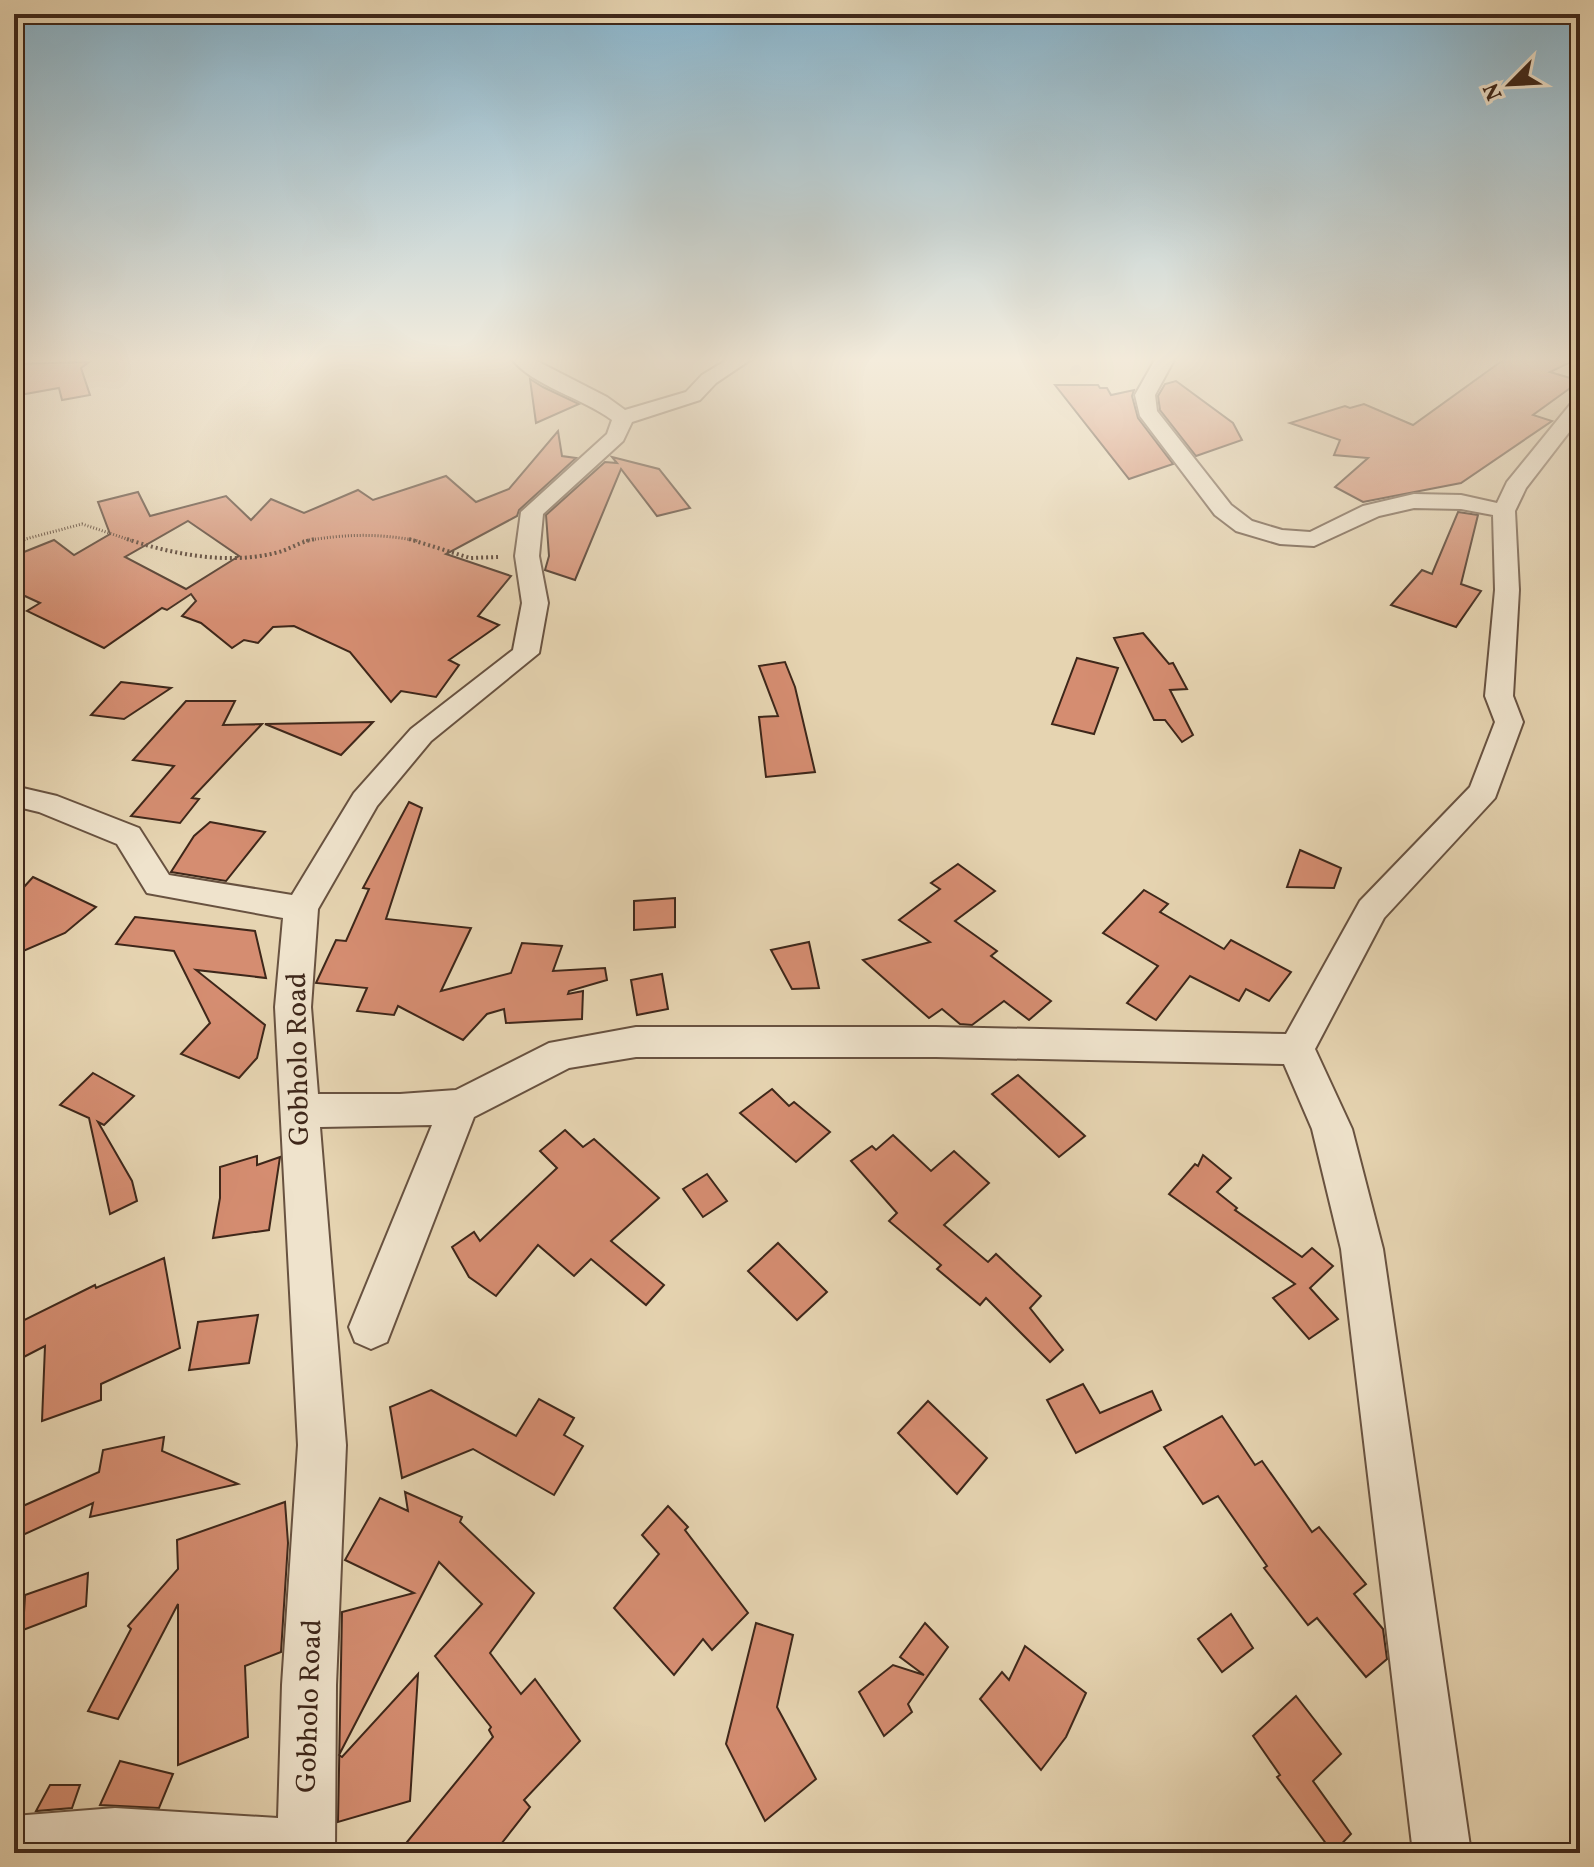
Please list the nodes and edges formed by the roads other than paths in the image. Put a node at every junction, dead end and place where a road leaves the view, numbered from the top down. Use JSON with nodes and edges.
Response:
{"nodes":[{"id":1,"x":607,"y":445,"type":"edge"},
{"id":2,"x":1173,"y":445,"type":"edge"},
{"id":3,"x":1548,"y":445,"type":"edge"},
{"id":4,"x":1504,"y":511,"type":"junction"},
{"id":5,"x":14,"y":796,"type":"edge"},
{"id":6,"x":301,"y":909,"type":"junction"},
{"id":7,"x":1296,"y":1049,"type":"junction"},
{"id":8,"x":459,"y":1106,"type":"junction"},
{"id":9,"x":298,"y":1110,"type":"junction"},
{"id":10,"x":371,"y":1327,"type":"dead end"},
{"id":11,"x":14,"y":1845,"type":"edge"},
{"id":12,"x":306,"y":1851,"type":"edge"},
{"id":13,"x":1442,"y":1853,"type":"edge"}],
"edges":[{"from":1,"to":6,"type":"street","name":"Gobholo Road"},
{"from":2,"to":4,"type":"street"},
{"from":3,"to":4,"type":"street"},
{"from":4,"to":7,"type":"street"},
{"from":5,"to":6,"type":"street"},
{"from":6,"to":9,"type":"street","name":"Gobholo Road"},
{"from":7,"to":8,"type":"street"},
{"from":7,"to":13,"type":"street"},
{"from":8,"to":9,"type":"street"},
{"from":8,"to":10,"type":"street"},
{"from":9,"to":12,"type":"street","name":"Gobholo Road"},
{"from":11,"to":12,"type":"street"}]}
